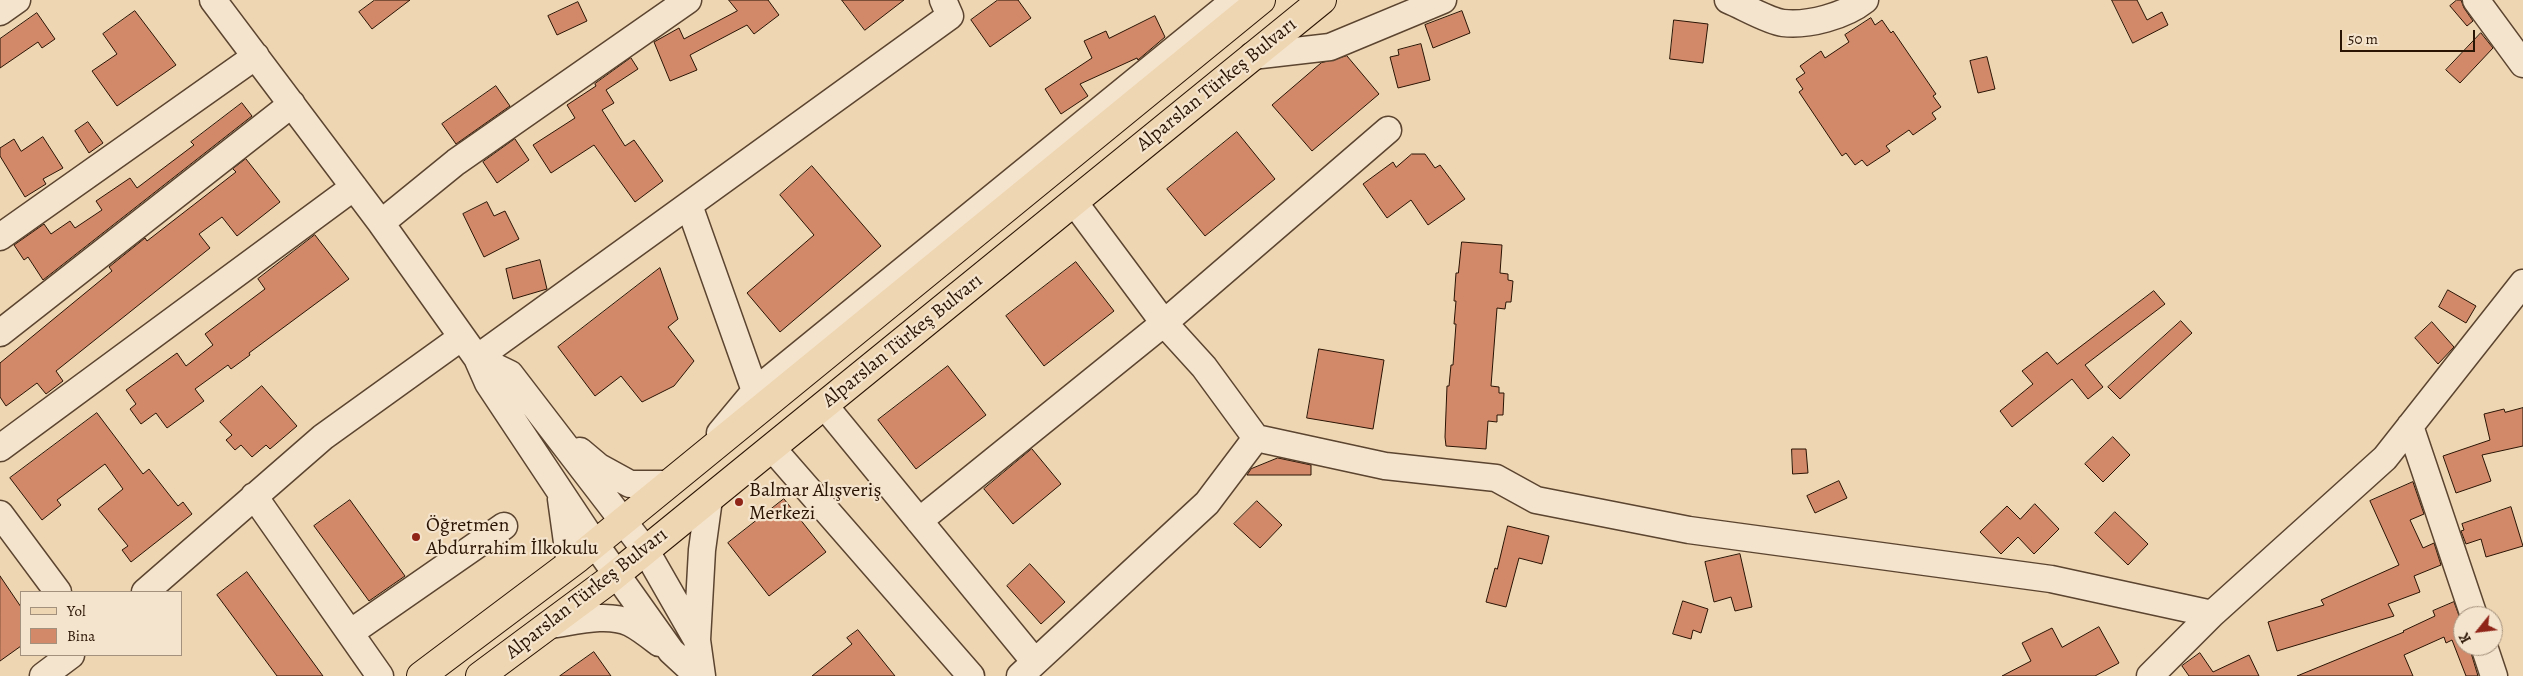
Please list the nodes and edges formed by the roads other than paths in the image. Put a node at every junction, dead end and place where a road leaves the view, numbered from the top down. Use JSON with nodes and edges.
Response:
{"nodes":[{"id":1,"x":17,"y":0,"type":"edge"},
{"id":2,"x":214,"y":0,"type":"edge"},
{"id":3,"x":688,"y":0,"type":"edge"},
{"id":4,"x":943,"y":0,"type":"edge"},
{"id":5,"x":1235,"y":0,"type":"edge"},
{"id":6,"x":1262,"y":0,"type":"edge"},
{"id":7,"x":1322,"y":0,"type":"edge"},
{"id":8,"x":1443,"y":0,"type":"edge"},
{"id":9,"x":1728,"y":0,"type":"edge"},
{"id":10,"x":1865,"y":0,"type":"edge"},
{"id":11,"x":2476,"y":0,"type":"edge"},
{"id":12,"x":0,"y":12,"type":"edge"},
{"id":13,"x":256,"y":56,"type":"junction"},
{"id":14,"x":1252,"y":56,"type":"junction"},
{"id":15,"x":2523,"y":64,"type":"edge"},
{"id":16,"x":292,"y":104,"type":"junction"},
{"id":17,"x":1388,"y":130,"type":"dead end"},
{"id":18,"x":354,"y":187,"type":"junction"},
{"id":19,"x":1074,"y":202,"type":"junction"},
{"id":20,"x":689,"y":205,"type":"junction"},
{"id":21,"x":381,"y":223,"type":"junction"},
{"id":22,"x":0,"y":237,"type":"edge"},
{"id":23,"x":2523,"y":283,"type":"edge"},
{"id":24,"x":1164,"y":324,"type":"junction"},
{"id":25,"x":0,"y":333,"type":"edge"},
{"id":26,"x":462,"y":337,"type":"junction"},
{"id":27,"x":477,"y":358,"type":"junction"},
{"id":28,"x":755,"y":391,"type":"junction"},
{"id":29,"x":824,"y":405,"type":"junction"},
{"id":30,"x":549,"y":424,"type":"junction"},
{"id":31,"x":2410,"y":426,"type":"junction"},
{"id":32,"x":1256,"y":438,"type":"junction"},
{"id":33,"x":0,"y":448,"type":"edge"},
{"id":34,"x":772,"y":448,"type":"junction"},
{"id":35,"x":701,"y":456,"type":"junction"},
{"id":36,"x":667,"y":484,"type":"junction"},
{"id":37,"x":558,"y":486,"type":"junction"},
{"id":38,"x":254,"y":496,"type":"junction"},
{"id":39,"x":709,"y":499,"type":"junction"},
{"id":40,"x":0,"y":514,"type":"edge"},
{"id":41,"x":623,"y":521,"type":"junction"},
{"id":42,"x":920,"y":521,"type":"junction"},
{"id":43,"x":504,"y":526,"type":"dead end"},
{"id":44,"x":595,"y":544,"type":"junction"},
{"id":45,"x":646,"y":551,"type":"junction"},
{"id":46,"x":570,"y":564,"type":"junction"},
{"id":47,"x":618,"y":574,"type":"junction"},
{"id":48,"x":57,"y":591,"type":"edge"},
{"id":49,"x":146,"y":591,"type":"edge"},
{"id":50,"x":2471,"y":606,"type":"edge"},
{"id":51,"x":2212,"y":614,"type":"junction"},
{"id":52,"x":549,"y":625,"type":"junction"},
{"id":53,"x":350,"y":633,"type":"junction"},
{"id":54,"x":696,"y":640,"type":"junction"},
{"id":55,"x":671,"y":650,"type":"junction"},
{"id":56,"x":70,"y":656,"type":"edge"},
{"id":57,"x":2487,"y":656,"type":"edge"},
{"id":58,"x":1028,"y":669,"type":"edge"},
{"id":59,"x":43,"y":676,"type":"edge"},
{"id":60,"x":380,"y":676,"type":"edge"},
{"id":61,"x":421,"y":676,"type":"edge"},
{"id":62,"x":480,"y":676,"type":"edge"},
{"id":63,"x":698,"y":676,"type":"edge"},
{"id":64,"x":702,"y":676,"type":"edge"},
{"id":65,"x":971,"y":676,"type":"edge"},
{"id":66,"x":2150,"y":676,"type":"edge"},
{"id":67,"x":2494,"y":676,"type":"edge"}],
"edges":[{"from":1,"to":12,"type":"street"},
{"from":2,"to":13,"type":"street"},
{"from":3,"to":21,"type":"street"},
{"from":4,"to":20,"type":"street"},
{"from":5,"to":28,"type":"street"},
{"from":6,"to":35,"type":"main road","name":"Alparslan Türkeş Bulvarı"},
{"from":7,"to":14,"type":"main road","name":"Alparslan Türkeş Bulvarı"},
{"from":8,"to":14,"type":"street"},
{"from":9,"to":10,"type":"street"},
{"from":11,"to":15,"type":"street"},
{"from":13,"to":16,"type":"street"},
{"from":13,"to":22,"type":"street"},
{"from":14,"to":19,"type":"main road","name":"Alparslan Türkeş Bulvarı"},
{"from":16,"to":18,"type":"street"},
{"from":16,"to":25,"type":"street"},
{"from":17,"to":24,"type":"street"},
{"from":18,"to":21,"type":"street"},
{"from":18,"to":33,"type":"street"},
{"from":19,"to":24,"type":"street"},
{"from":19,"to":29,"type":"main road","name":"Alparslan Türkeş Bulvarı"},
{"from":20,"to":27,"type":"street"},
{"from":20,"to":28,"type":"street"},
{"from":21,"to":26,"type":"street"},
{"from":23,"to":31,"type":"street"},
{"from":24,"to":32,"type":"street"},
{"from":24,"to":42,"type":"street"},
{"from":26,"to":27,"type":"street"},
{"from":26,"to":38,"type":"street"},
{"from":27,"to":30,"type":"street"},
{"from":27,"to":37,"type":"street"},
{"from":28,"to":35,"type":"street"},
{"from":29,"to":34,"type":"main road","name":"Alparslan Türkeş Bulvarı"},
{"from":29,"to":42,"type":"street"},
{"from":30,"to":36,"type":"street"},
{"from":30,"to":41,"type":"street"},
{"from":31,"to":50,"type":"street"},
{"from":31,"to":51,"type":"street"},
{"from":32,"to":51,"type":"street"},
{"from":32,"to":58,"type":"street"},
{"from":34,"to":39,"type":"main road","name":"Alparslan Türkeş Bulvarı"},
{"from":34,"to":65,"type":"street"},
{"from":35,"to":36,"type":"main road","name":"Alparslan Türkeş Bulvarı"},
{"from":36,"to":41,"type":"main road","name":"Alparslan Türkeş Bulvarı"},
{"from":37,"to":44,"type":"street"},
{"from":37,"to":46,"type":"street"},
{"from":38,"to":49,"type":"street"},
{"from":38,"to":53,"type":"street"},
{"from":39,"to":45,"type":"main road","name":"Alparslan Türkeş Bulvarı"},
{"from":39,"to":54,"type":"street"},
{"from":40,"to":48,"type":"street"},
{"from":41,"to":44,"type":"main road","name":"Alparslan Türkeş Bulvarı"},
{"from":41,"to":45,"type":"street"},
{"from":42,"to":58,"type":"street"},
{"from":43,"to":53,"type":"street"},
{"from":44,"to":46,"type":"main road","name":"Alparslan Türkeş Bulvarı"},
{"from":44,"to":47,"type":"street"},
{"from":45,"to":47,"type":"main road","name":"Alparslan Türkeş Bulvarı"},
{"from":45,"to":54,"type":"street"},
{"from":46,"to":61,"type":"main road","name":"Alparslan Türkeş Bulvarı"},
{"from":47,"to":52,"type":"main road","name":"Alparslan Türkeş Bulvarı"},
{"from":47,"to":55,"type":"street"},
{"from":51,"to":66,"type":"street"},
{"from":52,"to":55,"type":"street"},
{"from":52,"to":62,"type":"main road","name":"Alparslan Türkeş Bulvarı"},
{"from":53,"to":60,"type":"street"},
{"from":54,"to":64,"type":"street"},
{"from":55,"to":63,"type":"street"},
{"from":56,"to":59,"type":"street"},
{"from":57,"to":67,"type":"street"}]}
